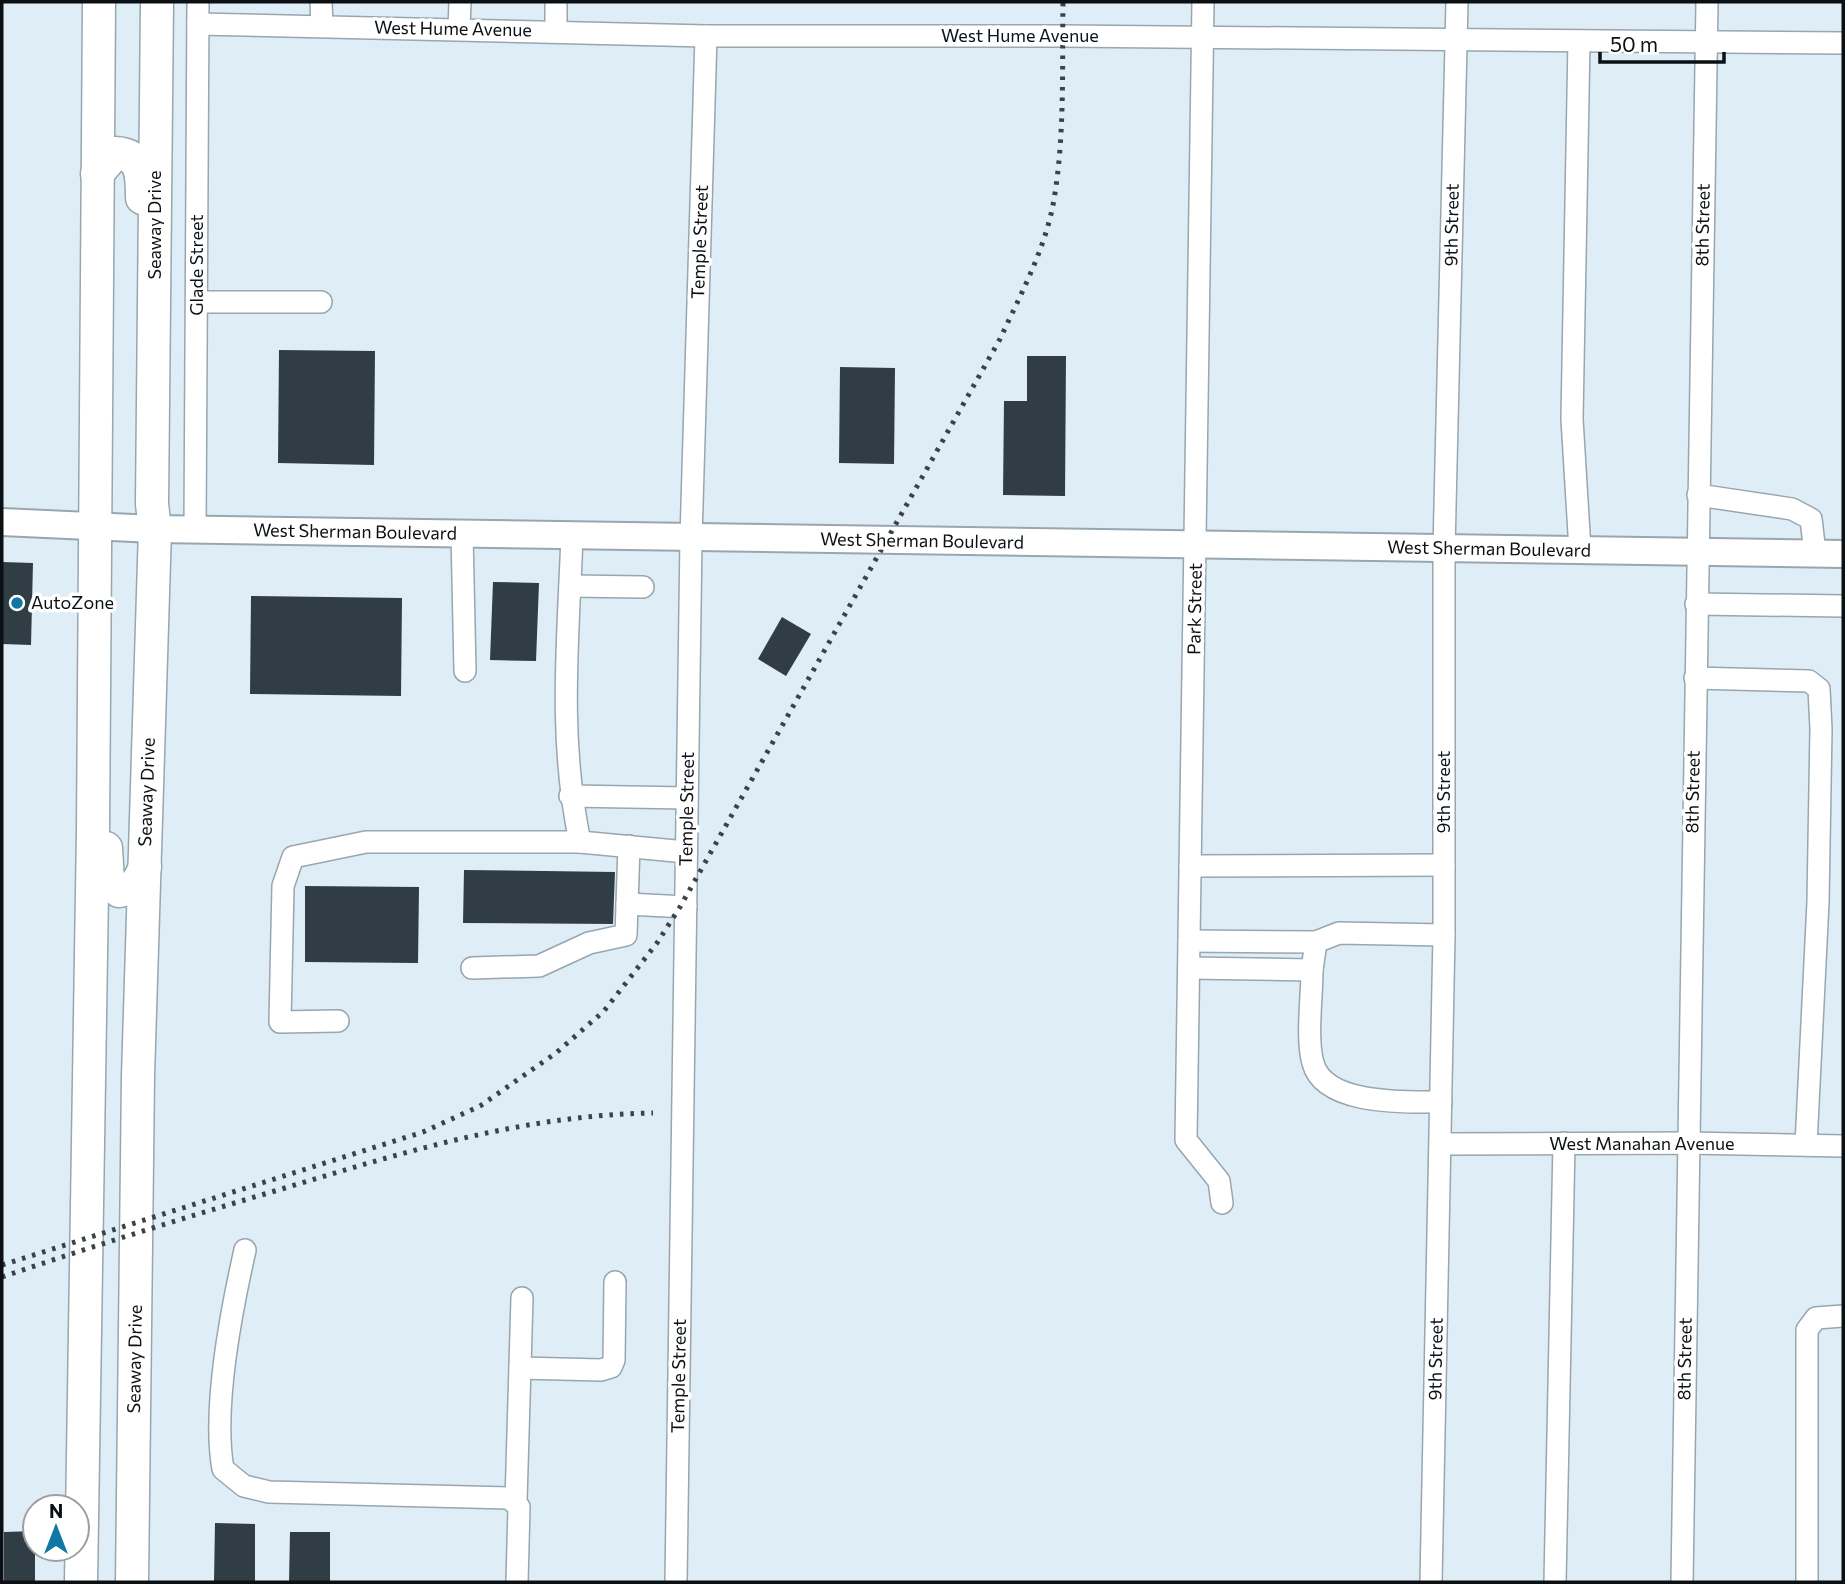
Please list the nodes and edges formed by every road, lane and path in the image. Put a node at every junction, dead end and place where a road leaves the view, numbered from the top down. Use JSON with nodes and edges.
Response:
{"nodes":[{"id":1,"x":99,"y":2,"type":"edge"},
{"id":2,"x":157,"y":2,"type":"edge"},
{"id":3,"x":198,"y":2,"type":"edge"},
{"id":4,"x":321,"y":2,"type":"edge"},
{"id":5,"x":460,"y":2,"type":"edge"},
{"id":6,"x":556,"y":2,"type":"edge"},
{"id":7,"x":1203,"y":2,"type":"edge"},
{"id":8,"x":1457,"y":2,"type":"edge"},
{"id":9,"x":1707,"y":2,"type":"edge"},
{"id":10,"x":198,"y":24,"type":"junction"},
{"id":11,"x":322,"y":26,"type":"junction"},
{"id":12,"x":459,"y":29,"type":"junction"},
{"id":13,"x":556,"y":32,"type":"junction"},
{"id":14,"x":706,"y":36,"type":"junction"},
{"id":15,"x":1202,"y":37,"type":"junction"},
{"id":16,"x":1457,"y":39,"type":"junction"},
{"id":17,"x":1579,"y":41,"type":"junction"},
{"id":18,"x":1706,"y":43,"type":"junction"},
{"id":19,"x":1843,"y":43,"type":"edge"},
{"id":20,"x":97,"y":174,"type":"junction"},
{"id":21,"x":197,"y":302,"type":"junction"},
{"id":22,"x":321,"y":302,"type":"dead end"},
{"id":23,"x":1698,"y":495,"type":"junction"},
{"id":24,"x":153,"y":516,"type":"junction"},
{"id":25,"x":2,"y":522,"type":"edge"},
{"id":26,"x":93,"y":524,"type":"junction"},
{"id":27,"x":195,"y":528,"type":"junction"},
{"id":28,"x":462,"y":534,"type":"junction"},
{"id":29,"x":572,"y":536,"type":"junction"},
{"id":30,"x":691,"y":538,"type":"junction"},
{"id":31,"x":1196,"y":544,"type":"junction"},
{"id":32,"x":1444,"y":549,"type":"junction"},
{"id":33,"x":1580,"y":550,"type":"junction"},
{"id":34,"x":1697,"y":552,"type":"junction"},
{"id":35,"x":1815,"y":553,"type":"junction"},
{"id":36,"x":1843,"y":554,"type":"edge"},
{"id":37,"x":93,"y":565,"type":"junction"},
{"id":38,"x":570,"y":586,"type":"junction"},
{"id":39,"x":643,"y":587,"type":"dead end"},
{"id":40,"x":1696,"y":604,"type":"junction"},
{"id":41,"x":1843,"y":606,"type":"edge"},
{"id":42,"x":465,"y":671,"type":"dead end"},
{"id":43,"x":1695,"y":678,"type":"junction"},
{"id":44,"x":570,"y":796,"type":"junction"},
{"id":45,"x":687,"y":798,"type":"junction"},
{"id":46,"x":580,"y":842,"type":"junction"},
{"id":47,"x":629,"y":846,"type":"junction"},
{"id":48,"x":687,"y":852,"type":"junction"},
{"id":49,"x":1444,"y":865,"type":"junction"},
{"id":50,"x":1190,"y":866,"type":"junction"},
{"id":51,"x":145,"y":867,"type":"junction"},
{"id":52,"x":627,"y":904,"type":"junction"},
{"id":53,"x":686,"y":908,"type":"junction"},
{"id":54,"x":1444,"y":935,"type":"junction"},
{"id":55,"x":1189,"y":941,"type":"junction"},
{"id":56,"x":1316,"y":942,"type":"junction"},
{"id":57,"x":472,"y":968,"type":"dead end"},
{"id":58,"x":1189,"y":968,"type":"junction"},
{"id":59,"x":1312,"y":970,"type":"junction"},
{"id":60,"x":338,"y":1021,"type":"dead end"},
{"id":61,"x":1441,"y":1102,"type":"junction"},
{"id":62,"x":1564,"y":1143,"type":"junction"},
{"id":63,"x":1688,"y":1143,"type":"junction"},
{"id":64,"x":1441,"y":1144,"type":"junction"},
{"id":65,"x":1807,"y":1145,"type":"junction"},
{"id":66,"x":1843,"y":1146,"type":"edge"},
{"id":67,"x":1222,"y":1203,"type":"dead end"},
{"id":68,"x":245,"y":1250,"type":"dead end"},
{"id":69,"x":615,"y":1282,"type":"dead end"},
{"id":70,"x":522,"y":1298,"type":"dead end"},
{"id":71,"x":1843,"y":1316,"type":"edge"},
{"id":72,"x":520,"y":1368,"type":"junction"},
{"id":73,"x":516,"y":1501,"type":"junction"},
{"id":74,"x":80,"y":1582,"type":"edge"},
{"id":75,"x":132,"y":1582,"type":"edge"},
{"id":76,"x":517,"y":1582,"type":"edge"},
{"id":77,"x":676,"y":1582,"type":"edge"},
{"id":78,"x":1431,"y":1582,"type":"edge"},
{"id":79,"x":1555,"y":1582,"type":"edge"},
{"id":80,"x":1682,"y":1582,"type":"edge"},
{"id":81,"x":1807,"y":1582,"type":"edge"}],
"edges":[{"from":1,"to":20,"type":"highway"},
{"from":2,"to":24,"type":"highway","name":"Seaway Drive"},
{"from":3,"to":10,"type":"street","name":"Glade Street"},
{"from":4,"to":11,"type":"street"},
{"from":5,"to":12,"type":"street"},
{"from":6,"to":13,"type":"street"},
{"from":7,"to":15,"type":"street","name":"Park Street"},
{"from":8,"to":16,"type":"street","name":"9th Street"},
{"from":9,"to":18,"type":"street","name":"8th Street"},
{"from":10,"to":11,"type":"street","name":"West Hume Avenue"},
{"from":10,"to":21,"type":"street","name":"Glade Street"},
{"from":11,"to":12,"type":"street","name":"West Hume Avenue"},
{"from":12,"to":13,"type":"street","name":"West Hume Avenue"},
{"from":13,"to":14,"type":"street","name":"West Hume Avenue"},
{"from":14,"to":15,"type":"street","name":"West Hume Avenue"},
{"from":14,"to":30,"type":"street","name":"Temple Street"},
{"from":15,"to":16,"type":"street","name":"West Hume Avenue"},
{"from":15,"to":31,"type":"street","name":"Park Street"},
{"from":16,"to":17,"type":"street","name":"West Hume Avenue"},
{"from":16,"to":32,"type":"street","name":"9th Street"},
{"from":17,"to":18,"type":"street","name":"West Hume Avenue"},
{"from":17,"to":33,"type":"street"},
{"from":18,"to":19,"type":"street","name":"West Hume Avenue"},
{"from":18,"to":23,"type":"street","name":"8th Street"},
{"from":20,"to":24,"type":"highway"},
{"from":20,"to":26,"type":"highway"},
{"from":21,"to":22,"type":"street"},
{"from":21,"to":27,"type":"street","name":"Glade Street"},
{"from":23,"to":34,"type":"street","name":"8th Street"},
{"from":23,"to":35,"type":"street"},
{"from":24,"to":26,"type":"main road","name":"West Sherman Boulevard"},
{"from":24,"to":27,"type":"main road","name":"West Sherman Boulevard"},
{"from":24,"to":51,"type":"highway","name":"Seaway Drive"},
{"from":25,"to":26,"type":"main road","name":"West Sherman Boulevard"},
{"from":26,"to":37,"type":"highway"},
{"from":27,"to":28,"type":"main road","name":"West Sherman Boulevard"},
{"from":28,"to":29,"type":"main road","name":"West Sherman Boulevard"},
{"from":28,"to":42,"type":"street"},
{"from":29,"to":30,"type":"main road","name":"West Sherman Boulevard"},
{"from":29,"to":38,"type":"street"},
{"from":30,"to":31,"type":"main road","name":"West Sherman Boulevard"},
{"from":30,"to":45,"type":"street","name":"Temple Street"},
{"from":31,"to":32,"type":"main road","name":"West Sherman Boulevard"},
{"from":31,"to":50,"type":"street","name":"Park Street"},
{"from":32,"to":33,"type":"main road","name":"West Sherman Boulevard"},
{"from":32,"to":49,"type":"street","name":"9th Street"},
{"from":33,"to":34,"type":"main road","name":"West Sherman Boulevard"},
{"from":34,"to":35,"type":"main road","name":"West Sherman Boulevard"},
{"from":34,"to":40,"type":"street","name":"8th Street"},
{"from":35,"to":36,"type":"main road","name":"West Sherman Boulevard"},
{"from":37,"to":51,"type":"highway"},
{"from":37,"to":74,"type":"highway"},
{"from":38,"to":39,"type":"street"},
{"from":38,"to":44,"type":"street"},
{"from":40,"to":41,"type":"street"},
{"from":40,"to":43,"type":"street","name":"8th Street"},
{"from":43,"to":63,"type":"street","name":"8th Street"},
{"from":43,"to":65,"type":"street"},
{"from":44,"to":45,"type":"street"},
{"from":44,"to":46,"type":"street"},
{"from":45,"to":48,"type":"street","name":"Temple Street"},
{"from":46,"to":47,"type":"street"},
{"from":46,"to":60,"type":"street"},
{"from":47,"to":48,"type":"street"},
{"from":47,"to":52,"type":"street"},
{"from":48,"to":53,"type":"street","name":"Temple Street"},
{"from":49,"to":50,"type":"street"},
{"from":49,"to":54,"type":"street","name":"9th Street"},
{"from":50,"to":55,"type":"street","name":"Park Street"},
{"from":51,"to":75,"type":"highway","name":"Seaway Drive"},
{"from":52,"to":53,"type":"street"},
{"from":52,"to":57,"type":"street"},
{"from":53,"to":77,"type":"street","name":"Temple Street"},
{"from":54,"to":56,"type":"street"},
{"from":54,"to":61,"type":"street","name":"9th Street"},
{"from":55,"to":56,"type":"street"},
{"from":55,"to":58,"type":"street","name":"Park Street"},
{"from":56,"to":59,"type":"street"},
{"from":58,"to":59,"type":"street"},
{"from":58,"to":67,"type":"street","name":"Park Street"},
{"from":59,"to":61,"type":"street"},
{"from":61,"to":64,"type":"street","name":"9th Street"},
{"from":62,"to":63,"type":"street","name":"West Manahan Avenue"},
{"from":62,"to":64,"type":"street","name":"West Manahan Avenue"},
{"from":62,"to":79,"type":"street"},
{"from":63,"to":65,"type":"street","name":"West Manahan Avenue"},
{"from":63,"to":80,"type":"street","name":"8th Street"},
{"from":64,"to":78,"type":"street","name":"9th Street"},
{"from":65,"to":66,"type":"street","name":"West Manahan Avenue"},
{"from":68,"to":73,"type":"street"},
{"from":69,"to":72,"type":"street"},
{"from":70,"to":72,"type":"street"},
{"from":71,"to":81,"type":"street"},
{"from":72,"to":73,"type":"street"},
{"from":73,"to":76,"type":"street"}]}
